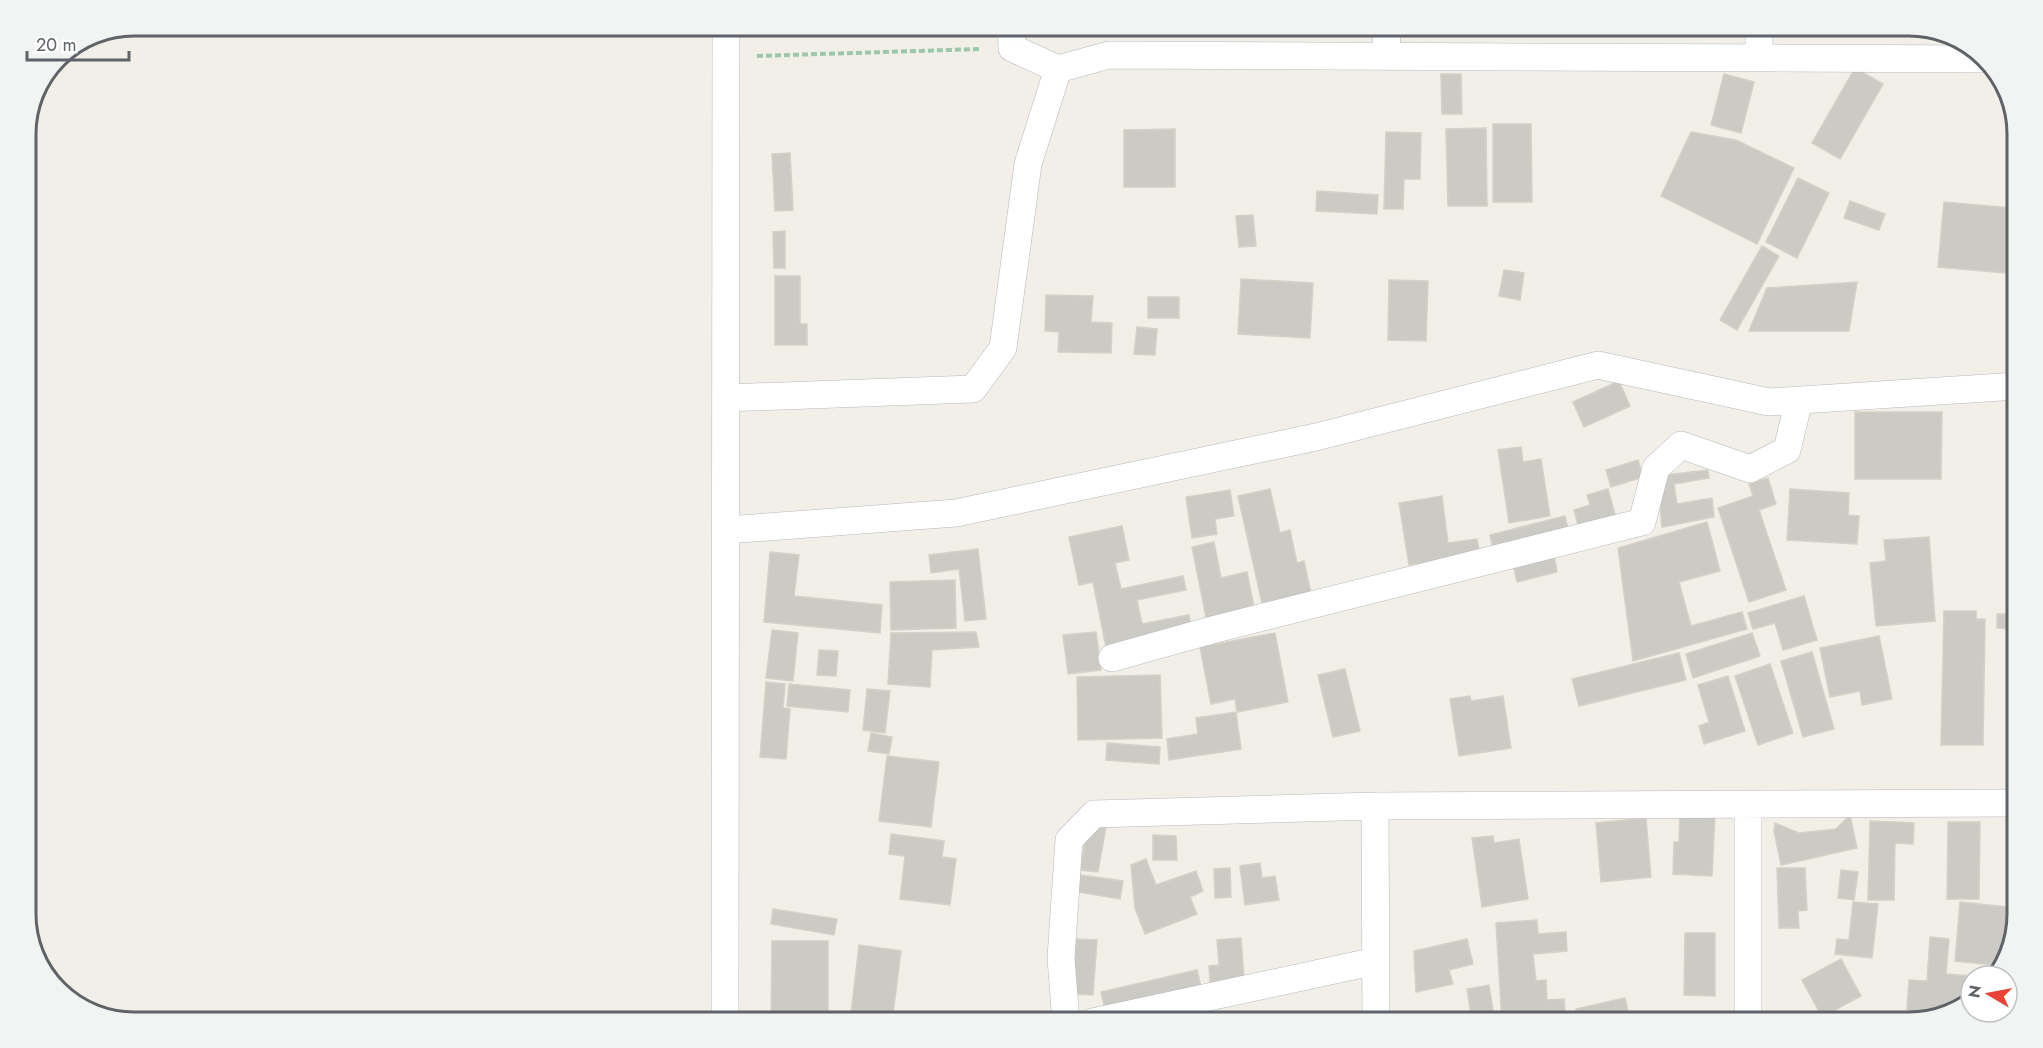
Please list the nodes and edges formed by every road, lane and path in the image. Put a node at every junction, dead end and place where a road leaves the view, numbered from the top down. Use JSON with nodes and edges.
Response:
{"nodes":[{"id":1,"x":726,"y":36,"type":"edge"},
{"id":2,"x":1386,"y":36,"type":"edge"},
{"id":3,"x":1759,"y":36,"type":"edge"},
{"id":4,"x":1012,"y":37,"type":"edge"},
{"id":5,"x":726,"y":57,"type":"junction"},
{"id":6,"x":1386,"y":57,"type":"junction"},
{"id":7,"x":1759,"y":58,"type":"junction"},
{"id":8,"x":1972,"y":58,"type":"edge"},
{"id":9,"x":1058,"y":69,"type":"junction"},
{"id":10,"x":2007,"y":387,"type":"edge"},
{"id":11,"x":726,"y":398,"type":"junction"},
{"id":12,"x":1799,"y":400,"type":"junction"},
{"id":13,"x":726,"y":530,"type":"junction"},
{"id":14,"x":1112,"y":658,"type":"dead end"},
{"id":15,"x":2007,"y":803,"type":"edge"},
{"id":16,"x":1748,"y":804,"type":"junction"},
{"id":17,"x":1375,"y":806,"type":"junction"},
{"id":18,"x":1376,"y":961,"type":"junction"},
{"id":19,"x":725,"y":1012,"type":"edge"},
{"id":20,"x":1065,"y":1012,"type":"edge"},
{"id":21,"x":1143,"y":1012,"type":"edge"},
{"id":22,"x":1376,"y":1012,"type":"edge"},
{"id":23,"x":1748,"y":1012,"type":"edge"}],
"edges":[{"from":1,"to":5,"type":"street"},
{"from":2,"to":6,"type":"street"},
{"from":3,"to":7,"type":"street"},
{"from":4,"to":5,"type":"path"},
{"from":4,"to":9,"type":"street"},
{"from":5,"to":11,"type":"street"},
{"from":6,"to":7,"type":"street"},
{"from":6,"to":9,"type":"street"},
{"from":7,"to":8,"type":"street"},
{"from":9,"to":11,"type":"street"},
{"from":10,"to":12,"type":"street"},
{"from":11,"to":13,"type":"street"},
{"from":12,"to":13,"type":"street"},
{"from":12,"to":14,"type":"street"},
{"from":13,"to":19,"type":"street"},
{"from":15,"to":16,"type":"street"},
{"from":16,"to":17,"type":"street"},
{"from":16,"to":23,"type":"street"},
{"from":17,"to":18,"type":"street"},
{"from":17,"to":20,"type":"street"},
{"from":18,"to":21,"type":"street"},
{"from":18,"to":22,"type":"street"}]}
